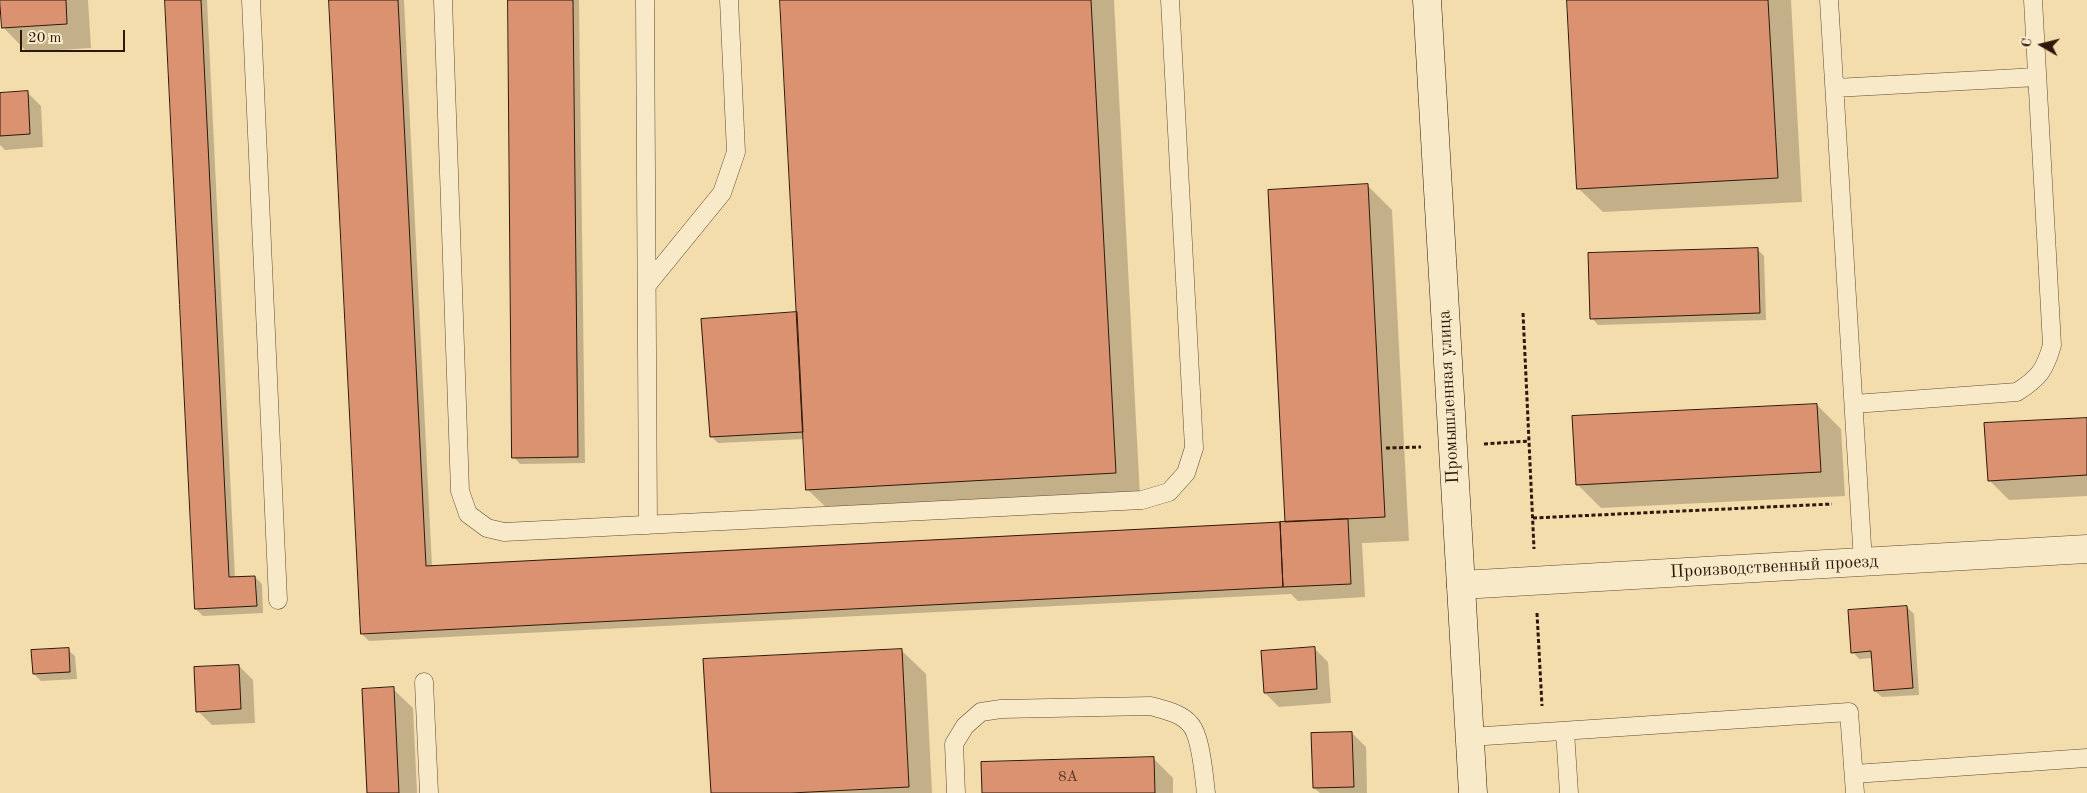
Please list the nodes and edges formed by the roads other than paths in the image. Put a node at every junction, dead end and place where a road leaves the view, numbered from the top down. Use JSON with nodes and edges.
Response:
{"nodes":[{"id":1,"x":251,"y":0,"type":"edge"},
{"id":2,"x":443,"y":0,"type":"edge"},
{"id":3,"x":645,"y":0,"type":"edge"},
{"id":4,"x":730,"y":0,"type":"edge"},
{"id":5,"x":1170,"y":0,"type":"edge"},
{"id":6,"x":1426,"y":0,"type":"edge"},
{"id":7,"x":1829,"y":0,"type":"edge"},
{"id":8,"x":2033,"y":0,"type":"edge"},
{"id":9,"x":2037,"y":77,"type":"junction"},
{"id":10,"x":1834,"y":88,"type":"junction"},
{"id":11,"x":647,"y":285,"type":"junction"},
{"id":12,"x":1854,"y":404,"type":"junction"},
{"id":13,"x":648,"y":525,"type":"junction"},
{"id":14,"x":2087,"y":549,"type":"edge"},
{"id":15,"x":1863,"y":562,"type":"junction"},
{"id":16,"x":1461,"y":585,"type":"junction"},
{"id":17,"x":278,"y":600,"type":"dead end"},
{"id":18,"x":424,"y":682,"type":"dead end"},
{"id":19,"x":1565,"y":730,"type":"junction"},
{"id":20,"x":1470,"y":737,"type":"junction"},
{"id":21,"x":2087,"y":758,"type":"edge"},
{"id":22,"x":1854,"y":774,"type":"junction"},
{"id":23,"x":429,"y":793,"type":"edge"},
{"id":24,"x":956,"y":793,"type":"edge"},
{"id":25,"x":1206,"y":793,"type":"edge"},
{"id":26,"x":1473,"y":793,"type":"edge"},
{"id":27,"x":1569,"y":793,"type":"edge"},
{"id":28,"x":1855,"y":793,"type":"edge"}],
"edges":[{"from":1,"to":17,"type":"lane"},
{"from":2,"to":13,"type":"lane"},
{"from":3,"to":11,"type":"lane"},
{"from":4,"to":11,"type":"lane"},
{"from":5,"to":13,"type":"lane"},
{"from":6,"to":16,"type":"main road","name":"Промышленная улица"},
{"from":7,"to":10,"type":"lane"},
{"from":8,"to":9,"type":"lane"},
{"from":9,"to":10,"type":"lane"},
{"from":9,"to":12,"type":"lane"},
{"from":10,"to":12,"type":"lane"},
{"from":11,"to":13,"type":"lane"},
{"from":12,"to":15,"type":"lane"},
{"from":14,"to":15,"type":"main road","name":"Производственный проезд"},
{"from":15,"to":16,"type":"main road","name":"Производственный проезд"},
{"from":16,"to":20,"type":"main road","name":"Промышленная улица"},
{"from":18,"to":23,"type":"lane"},
{"from":19,"to":20,"type":"lane"},
{"from":19,"to":22,"type":"lane"},
{"from":19,"to":27,"type":"lane"},
{"from":20,"to":26,"type":"main road","name":"Промышленная улица"},
{"from":21,"to":22,"type":"lane"},
{"from":22,"to":28,"type":"lane"},
{"from":24,"to":25,"type":"lane"}]}
